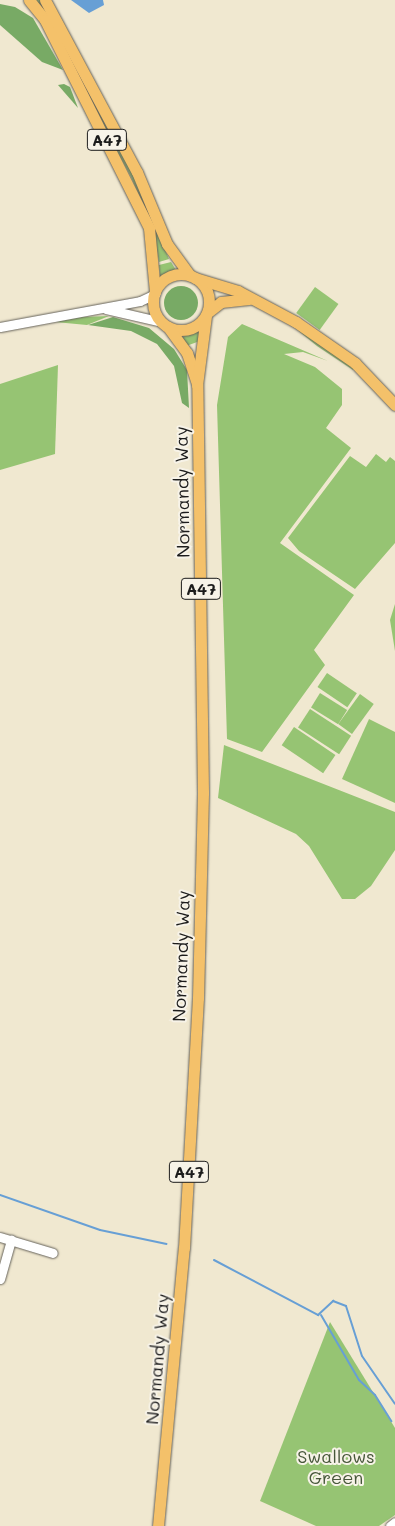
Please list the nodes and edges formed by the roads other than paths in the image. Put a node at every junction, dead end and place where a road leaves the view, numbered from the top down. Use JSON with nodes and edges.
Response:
{"nodes":[{"id":1,"x":29,"y":0,"type":"edge"},
{"id":2,"x":45,"y":0,"type":"edge"},
{"id":3,"x":192,"y":277,"type":"junction"},
{"id":4,"x":155,"y":293,"type":"junction"},
{"id":5,"x":249,"y":299,"type":"junction"},
{"id":6,"x":94,"y":308,"type":"junction"},
{"id":7,"x":206,"y":314,"type":"junction"},
{"id":8,"x":165,"y":325,"type":"junction"},
{"id":9,"x":0,"y":327,"type":"edge"},
{"id":10,"x":198,"y":386,"type":"junction"},
{"id":11,"x":395,"y":405,"type":"edge"},
{"id":12,"x":0,"y":1237,"type":"edge"},
{"id":13,"x":11,"y":1240,"type":"junction"},
{"id":14,"x":53,"y":1253,"type":"dead end"},
{"id":15,"x":0,"y":1279,"type":"edge"},
{"id":16,"x":395,"y":1522,"type":"edge"},
{"id":17,"x":158,"y":1526,"type":"edge"},
{"id":18,"x":390,"y":1526,"type":"edge"}],
"edges":[{"from":1,"to":4,"type":"main road","number":"A47"},
{"from":2,"to":3,"type":"main road","number":"A47"},
{"from":3,"to":4,"type":"main road"},
{"from":3,"to":5,"type":"main road"},
{"from":3,"to":7,"type":"main road"},
{"from":4,"to":6,"type":"street"},
{"from":4,"to":8,"type":"main road"},
{"from":5,"to":7,"type":"main road"},
{"from":5,"to":11,"type":"main road"},
{"from":6,"to":8,"type":"street"},
{"from":6,"to":9,"type":"street"},
{"from":7,"to":8,"type":"main road"},
{"from":7,"to":10,"type":"main road","name":"Normandy Way","number":"A47"},
{"from":8,"to":10,"type":"main road","name":"Normandy Way","number":"A47"},
{"from":10,"to":17,"type":"main road","name":"Normandy Way","number":"A47"},
{"from":12,"to":13,"type":"street"},
{"from":13,"to":14,"type":"street"},
{"from":13,"to":15,"type":"street"},
{"from":16,"to":18,"type":"street"}]}
